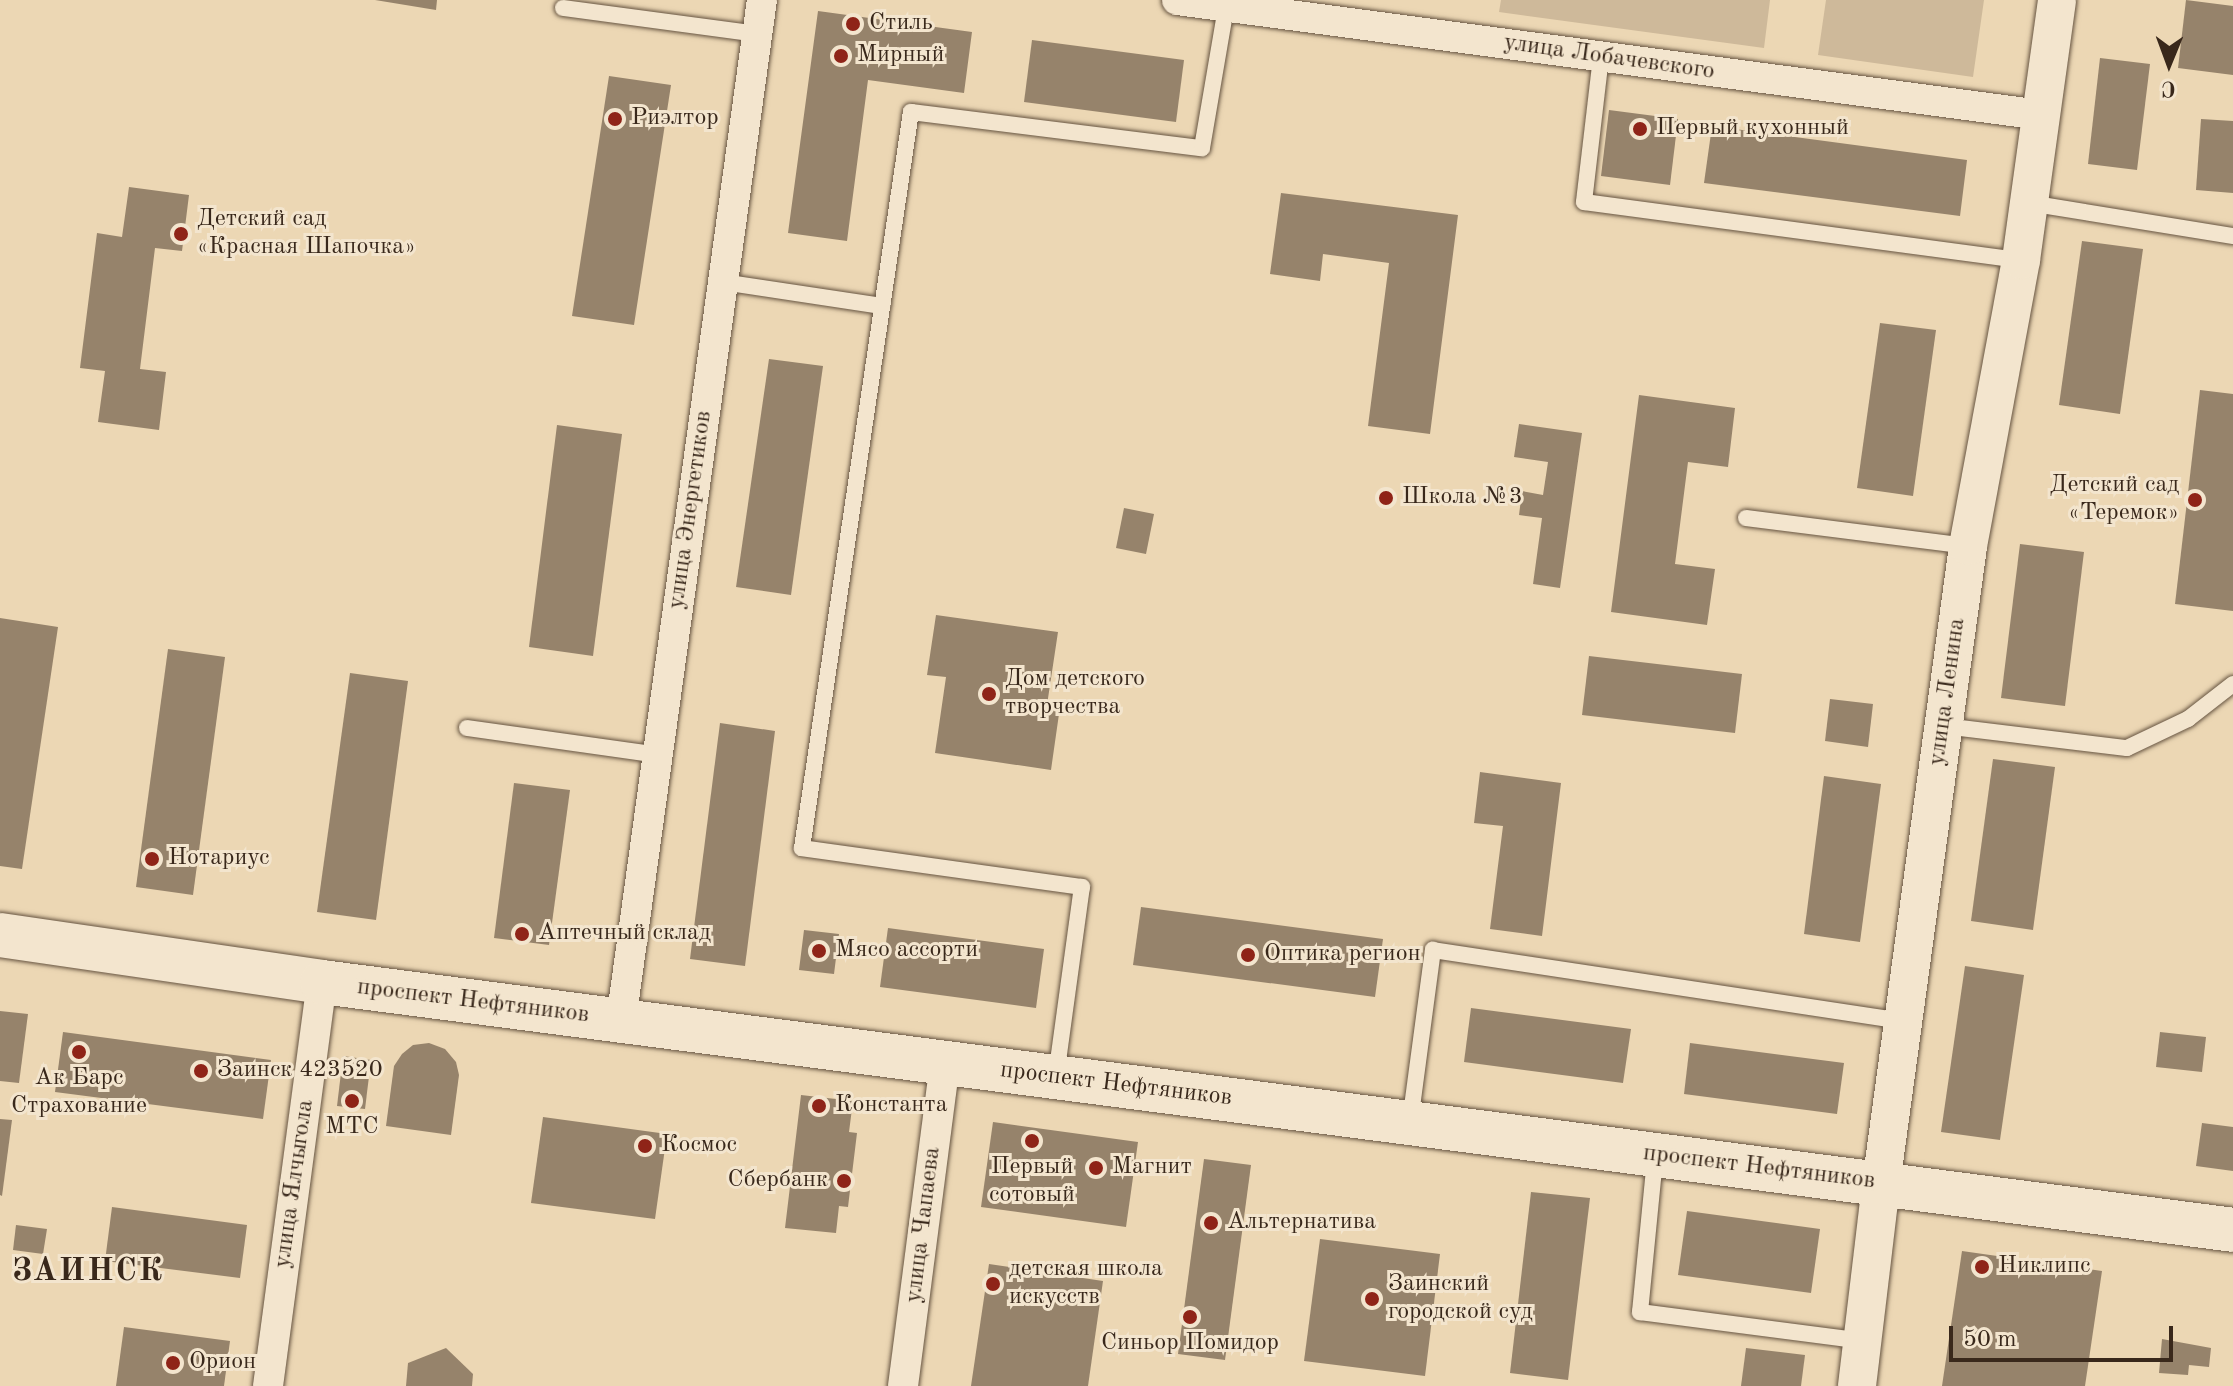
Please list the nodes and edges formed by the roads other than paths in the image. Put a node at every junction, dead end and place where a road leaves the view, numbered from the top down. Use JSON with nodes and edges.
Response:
{"nodes":[{"id":1,"x":762,"y":0,"type":"edge"},
{"id":2,"x":1177,"y":0,"type":"edge"},
{"id":3,"x":2057,"y":0,"type":"edge"},
{"id":4,"x":1226,"y":7,"type":"junction"},
{"id":5,"x":563,"y":8,"type":"dead end"},
{"id":6,"x":757,"y":34,"type":"junction"},
{"id":7,"x":1601,"y":57,"type":"junction"},
{"id":8,"x":2041,"y":115,"type":"junction"},
{"id":9,"x":2029,"y":203,"type":"junction"},
{"id":10,"x":2233,"y":236,"type":"edge"},
{"id":11,"x":2021,"y":260,"type":"junction"},
{"id":12,"x":723,"y":282,"type":"junction"},
{"id":13,"x":882,"y":306,"type":"junction"},
{"id":14,"x":1746,"y":518,"type":"dead end"},
{"id":15,"x":1968,"y":546,"type":"junction"},
{"id":16,"x":2233,"y":684,"type":"edge"},
{"id":17,"x":1944,"y":726,"type":"junction"},
{"id":18,"x":467,"y":728,"type":"dead end"},
{"id":19,"x":658,"y":755,"type":"junction"},
{"id":20,"x":0,"y":935,"type":"edge"},
{"id":21,"x":322,"y":982,"type":"junction"},
{"id":22,"x":621,"y":1021,"type":"junction"},
{"id":23,"x":1903,"y":1021,"type":"junction"},
{"id":24,"x":945,"y":1063,"type":"junction"},
{"id":25,"x":1056,"y":1077,"type":"junction"},
{"id":26,"x":1410,"y":1123,"type":"junction"},
{"id":27,"x":1656,"y":1155,"type":"junction"},
{"id":28,"x":1881,"y":1184,"type":"junction"},
{"id":29,"x":2233,"y":1230,"type":"edge"},
{"id":30,"x":1863,"y":1341,"type":"junction"},
{"id":31,"x":268,"y":1386,"type":"edge"},
{"id":32,"x":903,"y":1386,"type":"edge"},
{"id":33,"x":1857,"y":1386,"type":"edge"}],
"edges":[{"from":1,"to":6,"type":"street","name":"улица Энергетиков"},
{"from":2,"to":4,"type":"street","name":"улица Лобачевского"},
{"from":3,"to":8,"type":"street","name":"улица Ленина"},
{"from":4,"to":7,"type":"street","name":"улица Лобачевского"},
{"from":4,"to":13,"type":"lane"},
{"from":5,"to":6,"type":"lane"},
{"from":6,"to":12,"type":"street","name":"улица Энергетиков"},
{"from":7,"to":8,"type":"street","name":"улица Лобачевского"},
{"from":7,"to":11,"type":"lane"},
{"from":8,"to":9,"type":"street","name":"улица Ленина"},
{"from":9,"to":10,"type":"lane"},
{"from":9,"to":11,"type":"street","name":"улица Ленина"},
{"from":11,"to":15,"type":"street","name":"улица Ленина"},
{"from":12,"to":13,"type":"lane"},
{"from":12,"to":19,"type":"street","name":"улица Энергетиков"},
{"from":13,"to":25,"type":"lane"},
{"from":14,"to":15,"type":"lane"},
{"from":15,"to":17,"type":"street","name":"улица Ленина"},
{"from":16,"to":17,"type":"lane"},
{"from":17,"to":23,"type":"street","name":"улица Ленина"},
{"from":18,"to":19,"type":"lane"},
{"from":19,"to":22,"type":"street","name":"улица Энергетиков"},
{"from":20,"to":21,"type":"main road","name":"проспект Нефтяников"},
{"from":21,"to":22,"type":"main road","name":"проспект Нефтяников"},
{"from":21,"to":31,"type":"street","name":"улица Ялчыгола"},
{"from":22,"to":24,"type":"main road","name":"проспект Нефтяников"},
{"from":23,"to":26,"type":"lane"},
{"from":23,"to":28,"type":"street","name":"улица Ленина"},
{"from":24,"to":25,"type":"main road","name":"проспект Нефтяников"},
{"from":24,"to":32,"type":"street","name":"улица Чапаева"},
{"from":25,"to":26,"type":"main road","name":"проспект Нефтяников"},
{"from":26,"to":27,"type":"main road","name":"проспект Нефтяников"},
{"from":27,"to":28,"type":"main road","name":"проспект Нефтяников"},
{"from":27,"to":30,"type":"lane"},
{"from":28,"to":29,"type":"main road","name":"проспект Нефтяников"},
{"from":28,"to":30,"type":"street","name":"улица Ленина"},
{"from":30,"to":33,"type":"street","name":"улица Ленина"}]}
